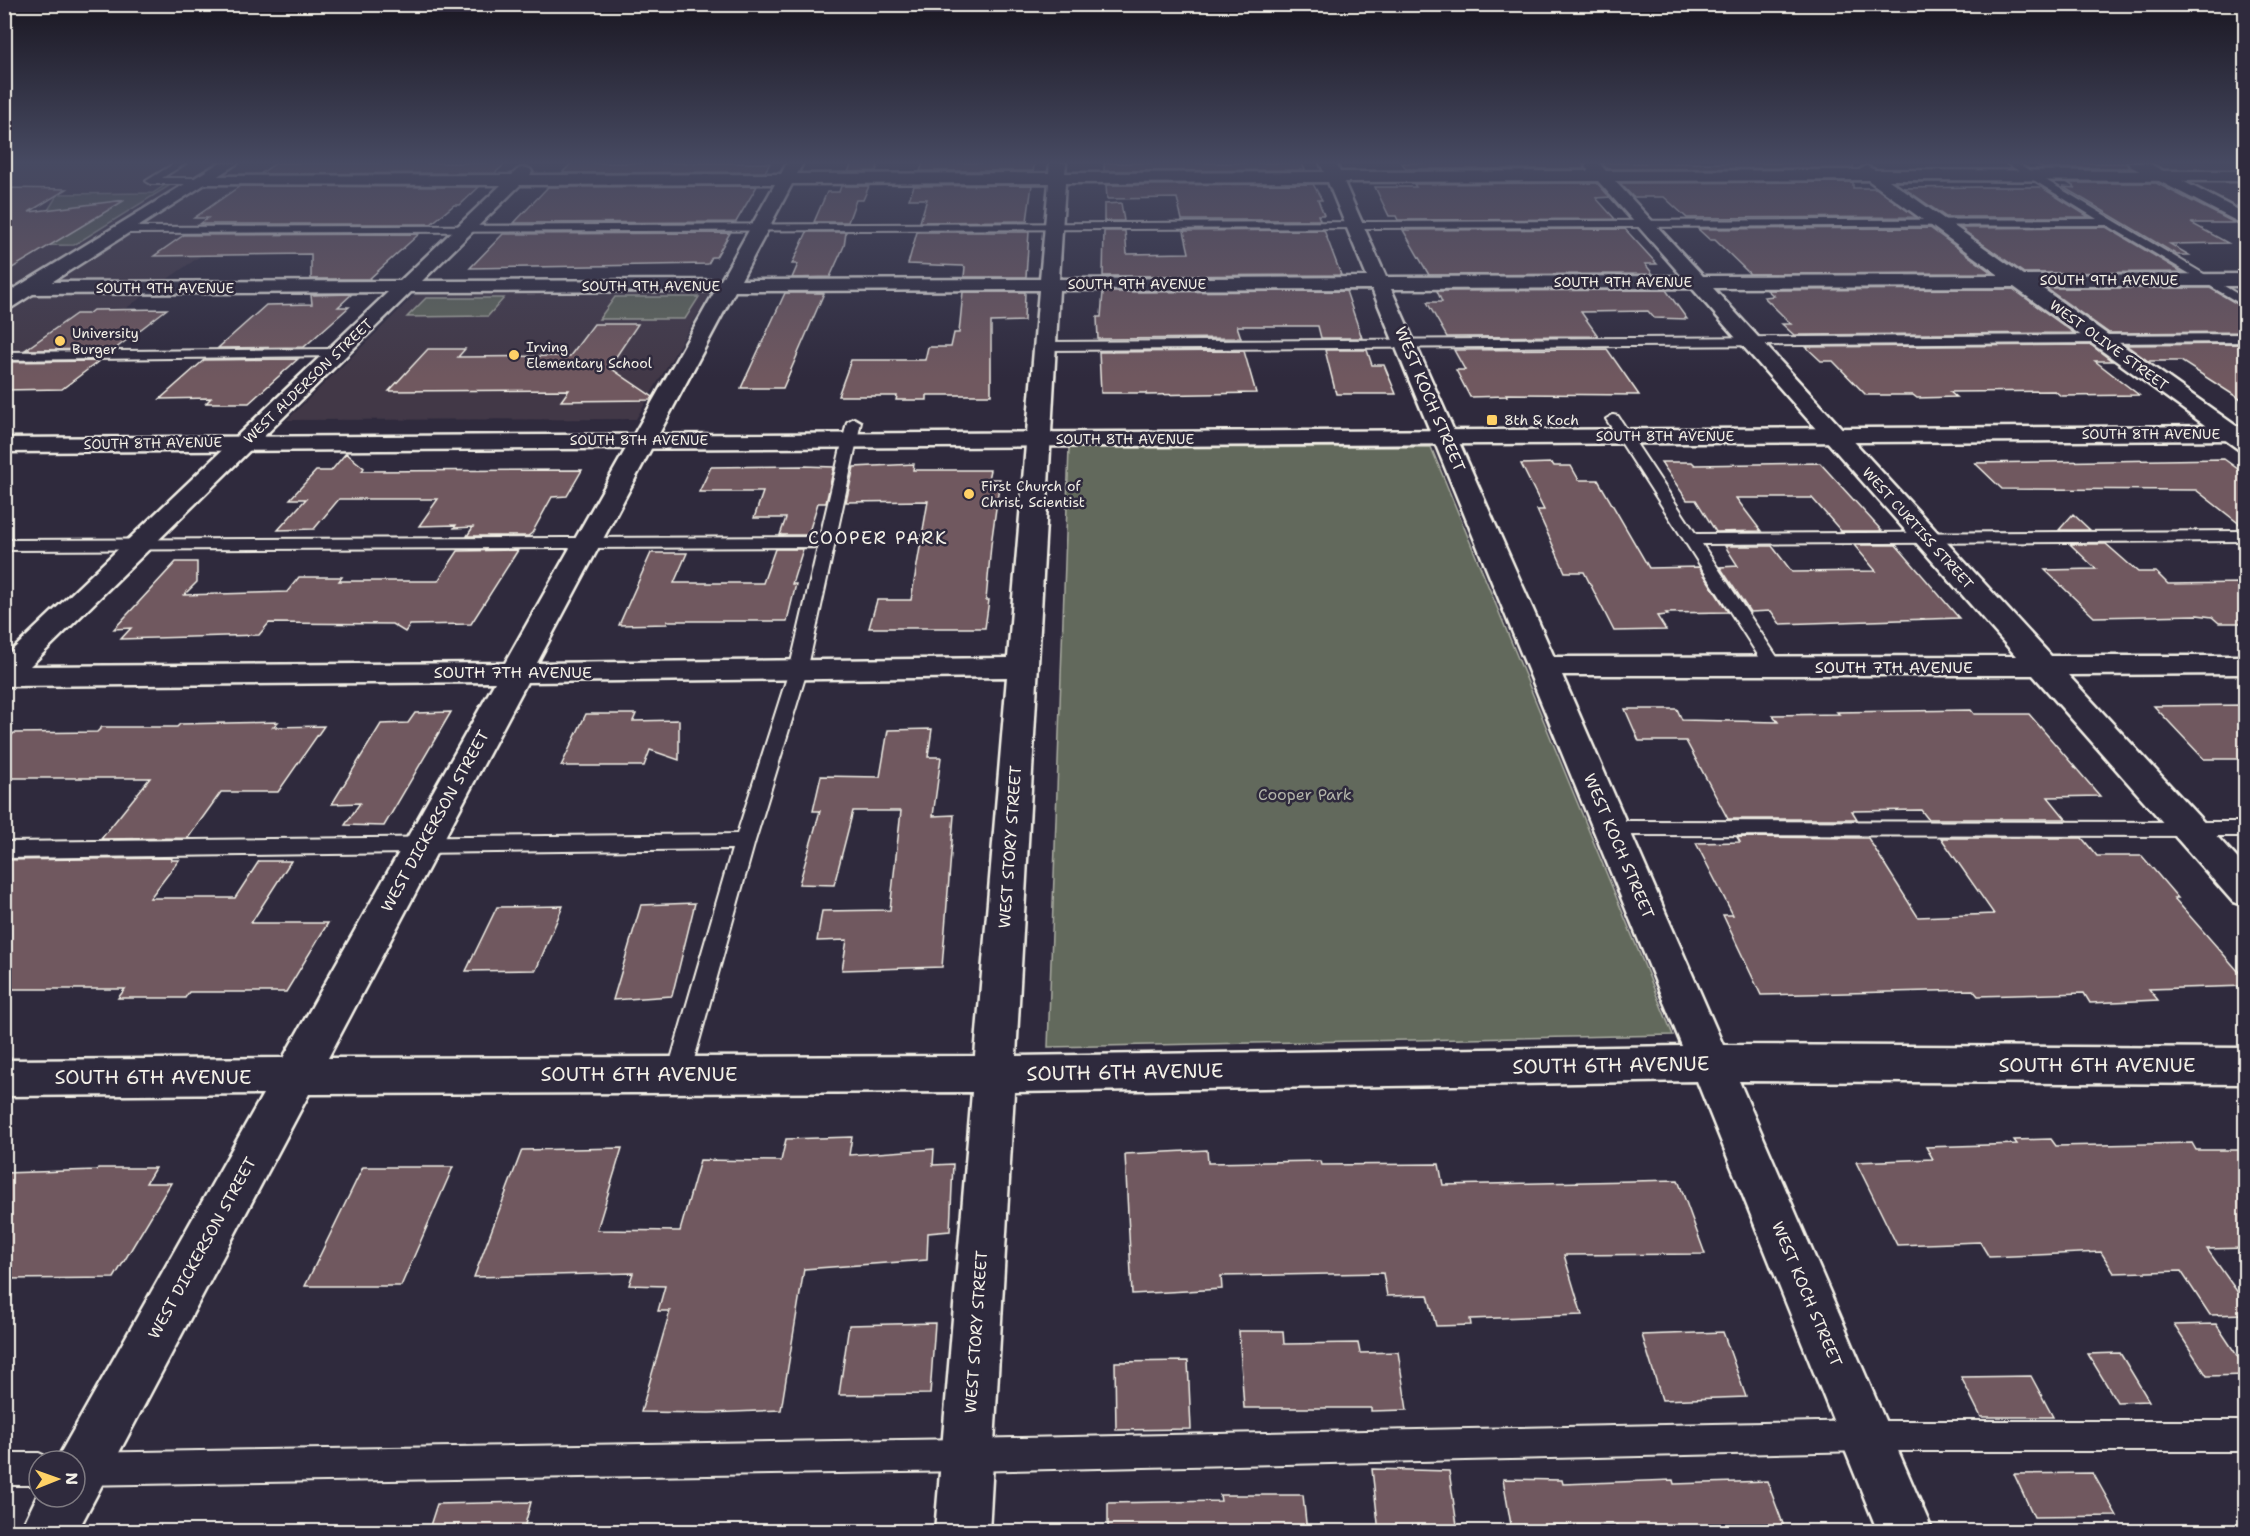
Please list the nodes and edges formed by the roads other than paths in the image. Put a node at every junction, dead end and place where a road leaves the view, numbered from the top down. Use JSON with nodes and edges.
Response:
{"nodes":[{"id":1,"x":115,"y":235,"type":"edge"},
{"id":2,"x":460,"y":235,"type":"edge"},
{"id":3,"x":756,"y":235,"type":"edge"},
{"id":4,"x":1052,"y":235,"type":"edge"},
{"id":5,"x":1359,"y":235,"type":"edge"},
{"id":6,"x":1654,"y":235,"type":"edge"},
{"id":7,"x":1954,"y":235,"type":"edge"},
{"id":8,"x":2130,"y":235,"type":"edge"},
{"id":9,"x":2204,"y":280,"type":"junction"},
{"id":10,"x":2246,"y":280,"type":"edge"},
{"id":11,"x":2019,"y":281,"type":"junction"},
{"id":12,"x":1379,"y":282,"type":"junction"},
{"id":13,"x":1696,"y":282,"type":"junction"},
{"id":14,"x":1049,"y":284,"type":"junction"},
{"id":15,"x":728,"y":285,"type":"junction"},
{"id":16,"x":405,"y":287,"type":"junction"},
{"id":17,"x":29,"y":288,"type":"junction"},
{"id":18,"x":4,"y":304,"type":"edge"},
{"id":19,"x":2246,"y":304,"type":"edge"},
{"id":20,"x":2246,"y":338,"type":"edge"},
{"id":21,"x":2101,"y":340,"type":"junction"},
{"id":22,"x":1751,"y":342,"type":"junction"},
{"id":23,"x":1406,"y":343,"type":"junction"},
{"id":24,"x":1045,"y":346,"type":"junction"},
{"id":25,"x":337,"y":353,"type":"junction"},
{"id":26,"x":4,"y":356,"type":"edge"},
{"id":27,"x":2207,"y":416,"type":"junction"},
{"id":28,"x":263,"y":424,"type":"junction"},
{"id":29,"x":4,"y":426,"type":"edge"},
{"id":30,"x":1827,"y":427,"type":"junction"},
{"id":31,"x":1619,"y":428,"type":"junction"},
{"id":32,"x":1039,"y":430,"type":"junction"},
{"id":33,"x":1444,"y":430,"type":"junction"},
{"id":34,"x":851,"y":431,"type":"junction"},
{"id":35,"x":2242,"y":431,"type":"edge"},
{"id":36,"x":648,"y":432,"type":"junction"},
{"id":37,"x":245,"y":442,"type":"junction"},
{"id":38,"x":4,"y":445,"type":"edge"},
{"id":39,"x":2246,"y":536,"type":"edge"},
{"id":40,"x":1927,"y":538,"type":"junction"},
{"id":41,"x":1692,"y":539,"type":"junction"},
{"id":42,"x":827,"y":542,"type":"junction"},
{"id":43,"x":141,"y":543,"type":"junction"},
{"id":44,"x":588,"y":543,"type":"junction"},
{"id":45,"x":4,"y":545,"type":"edge"},
{"id":46,"x":2246,"y":665,"type":"edge"},
{"id":47,"x":1543,"y":666,"type":"junction"},
{"id":48,"x":1774,"y":666,"type":"junction"},
{"id":49,"x":1022,"y":667,"type":"junction"},
{"id":50,"x":2043,"y":667,"type":"junction"},
{"id":51,"x":798,"y":671,"type":"junction"},
{"id":52,"x":517,"y":672,"type":"junction"},
{"id":53,"x":4,"y":675,"type":"edge"},
{"id":54,"x":1612,"y":828,"type":"junction"},
{"id":55,"x":2246,"y":829,"type":"edge"},
{"id":56,"x":2189,"y":830,"type":"junction"},
{"id":57,"x":745,"y":841,"type":"junction"},
{"id":58,"x":422,"y":845,"type":"junction"},
{"id":59,"x":4,"y":850,"type":"edge"},
{"id":60,"x":2246,"y":892,"type":"edge"},
{"id":61,"x":1711,"y":1063,"type":"junction"},
{"id":62,"x":2246,"y":1066,"type":"edge"},
{"id":63,"x":679,"y":1073,"type":"junction"},
{"id":64,"x":994,"y":1074,"type":"junction"},
{"id":65,"x":295,"y":1076,"type":"junction"},
{"id":66,"x":4,"y":1078,"type":"edge"},
{"id":67,"x":1866,"y":1436,"type":"junction"},
{"id":68,"x":2246,"y":1436,"type":"edge"},
{"id":69,"x":87,"y":1455,"type":"edge"},
{"id":70,"x":967,"y":1455,"type":"junction"},
{"id":71,"x":27,"y":1469,"type":"edge"},
{"id":72,"x":4,"y":1470,"type":"edge"},
{"id":73,"x":87,"y":1479,"type":"edge"},
{"id":74,"x":59,"y":1509,"type":"edge"},
{"id":75,"x":47,"y":1532,"type":"edge"},
{"id":76,"x":962,"y":1532,"type":"edge"},
{"id":77,"x":1906,"y":1532,"type":"edge"}],
"edges":[{"from":1,"to":17,"type":"street"},
{"from":2,"to":16,"type":"street","name":"WEST ALDERSON STREET"},
{"from":3,"to":15,"type":"street","name":"WEST DICKERSON STREET"},
{"from":4,"to":14,"type":"street","name":"WEST STORY STREET"},
{"from":5,"to":12,"type":"street","name":"WEST KOCH STREET"},
{"from":6,"to":13,"type":"street","name":"WEST CURTISS STREET"},
{"from":7,"to":11,"type":"street","name":"WEST OLIVE STREET"},
{"from":8,"to":9,"type":"lane"},
{"from":9,"to":10,"type":"street","name":"SOUTH 9TH AVENUE"},
{"from":9,"to":11,"type":"street","name":"SOUTH 9TH AVENUE"},
{"from":9,"to":19,"type":"lane"},
{"from":11,"to":13,"type":"street","name":"SOUTH 9TH AVENUE"},
{"from":11,"to":21,"type":"street","name":"WEST OLIVE STREET"},
{"from":12,"to":13,"type":"street","name":"SOUTH 9TH AVENUE"},
{"from":12,"to":14,"type":"street","name":"SOUTH 9TH AVENUE"},
{"from":12,"to":23,"type":"street","name":"WEST KOCH STREET"},
{"from":13,"to":22,"type":"street","name":"WEST CURTISS STREET"},
{"from":14,"to":15,"type":"street","name":"SOUTH 9TH AVENUE"},
{"from":14,"to":24,"type":"street","name":"WEST STORY STREET"},
{"from":15,"to":16,"type":"street","name":"SOUTH 9TH AVENUE"},
{"from":15,"to":36,"type":"street","name":"WEST DICKERSON STREET"},
{"from":16,"to":17,"type":"street","name":"SOUTH 9TH AVENUE"},
{"from":16,"to":25,"type":"street","name":"WEST ALDERSON STREET"},
{"from":17,"to":18,"type":"street"},
{"from":20,"to":21,"type":"lane"},
{"from":21,"to":22,"type":"lane"},
{"from":21,"to":27,"type":"street","name":"WEST OLIVE STREET"},
{"from":22,"to":23,"type":"lane"},
{"from":22,"to":30,"type":"street","name":"WEST CURTISS STREET"},
{"from":23,"to":24,"type":"lane"},
{"from":23,"to":33,"type":"street","name":"WEST KOCH STREET"},
{"from":24,"to":32,"type":"street","name":"WEST STORY STREET"},
{"from":25,"to":26,"type":"lane"},
{"from":25,"to":28,"type":"street","name":"WEST ALDERSON STREET"},
{"from":27,"to":30,"type":"street","name":"SOUTH 8TH AVENUE"},
{"from":27,"to":35,"type":"street","name":"SOUTH 8TH AVENUE"},
{"from":28,"to":29,"type":"street","name":"SOUTH 8TH AVENUE"},
{"from":28,"to":36,"type":"street","name":"SOUTH 8TH AVENUE"},
{"from":28,"to":37,"type":"street","name":"WEST ALDERSON STREET"},
{"from":30,"to":31,"type":"street","name":"SOUTH 8TH AVENUE"},
{"from":30,"to":35,"type":"street","name":"SOUTH 8TH AVENUE"},
{"from":30,"to":40,"type":"street","name":"WEST CURTISS STREET"},
{"from":31,"to":33,"type":"street","name":"SOUTH 8TH AVENUE"},
{"from":31,"to":41,"type":"lane"},
{"from":32,"to":33,"type":"street","name":"SOUTH 8TH AVENUE"},
{"from":32,"to":34,"type":"street","name":"SOUTH 8TH AVENUE"},
{"from":32,"to":49,"type":"street","name":"WEST STORY STREET"},
{"from":33,"to":47,"type":"street","name":"WEST KOCH STREET"},
{"from":34,"to":36,"type":"street","name":"SOUTH 8TH AVENUE"},
{"from":34,"to":42,"type":"lane"},
{"from":36,"to":37,"type":"street","name":"SOUTH 8TH AVENUE"},
{"from":36,"to":44,"type":"street","name":"WEST DICKERSON STREET"},
{"from":37,"to":38,"type":"street","name":"SOUTH 8TH AVENUE"},
{"from":37,"to":43,"type":"street","name":"WEST ALDERSON STREET"},
{"from":39,"to":40,"type":"lane"},
{"from":40,"to":41,"type":"lane"},
{"from":40,"to":50,"type":"street","name":"WEST CURTISS STREET"},
{"from":41,"to":48,"type":"lane"},
{"from":42,"to":44,"type":"lane"},
{"from":42,"to":51,"type":"lane"},
{"from":43,"to":44,"type":"lane"},
{"from":43,"to":45,"type":"lane"},
{"from":43,"to":53,"type":"street","name":"WEST ALDERSON STREET"},
{"from":44,"to":52,"type":"street","name":"WEST DICKERSON STREET"},
{"from":46,"to":50,"type":"street","name":"SOUTH 7TH AVENUE"},
{"from":47,"to":48,"type":"street","name":"SOUTH 7TH AVENUE"},
{"from":47,"to":54,"type":"street","name":"WEST KOCH STREET"},
{"from":48,"to":50,"type":"street","name":"SOUTH 7TH AVENUE"},
{"from":49,"to":51,"type":"street","name":"SOUTH 7TH AVENUE"},
{"from":49,"to":64,"type":"street","name":"WEST STORY STREET"},
{"from":50,"to":56,"type":"street","name":"WEST CURTISS STREET"},
{"from":51,"to":52,"type":"street","name":"SOUTH 7TH AVENUE"},
{"from":51,"to":57,"type":"lane"},
{"from":52,"to":53,"type":"street","name":"SOUTH 7TH AVENUE"},
{"from":52,"to":58,"type":"street","name":"WEST DICKERSON STREET"},
{"from":54,"to":56,"type":"lane"},
{"from":54,"to":61,"type":"street","name":"WEST KOCH STREET"},
{"from":55,"to":56,"type":"lane"},
{"from":56,"to":60,"type":"street","name":"WEST CURTISS STREET"},
{"from":57,"to":58,"type":"lane"},
{"from":57,"to":63,"type":"lane"},
{"from":58,"to":59,"type":"lane"},
{"from":58,"to":65,"type":"street","name":"WEST DICKERSON STREET"},
{"from":61,"to":62,"type":"street","name":"SOUTH 6TH AVENUE"},
{"from":61,"to":64,"type":"street","name":"SOUTH 6TH AVENUE"},
{"from":61,"to":67,"type":"street","name":"WEST KOCH STREET"},
{"from":63,"to":64,"type":"street","name":"SOUTH 6TH AVENUE"},
{"from":63,"to":65,"type":"street","name":"SOUTH 6TH AVENUE"},
{"from":64,"to":70,"type":"street","name":"WEST STORY STREET"},
{"from":65,"to":66,"type":"street","name":"SOUTH 6TH AVENUE"},
{"from":65,"to":69,"type":"street","name":"WEST DICKERSON STREET"},
{"from":67,"to":68,"type":"lane"},
{"from":67,"to":70,"type":"lane"},
{"from":67,"to":77,"type":"street","name":"WEST KOCH STREET"},
{"from":70,"to":73,"type":"lane"},
{"from":70,"to":76,"type":"street","name":"WEST STORY STREET"},
{"from":71,"to":72,"type":"lane"},
{"from":74,"to":75,"type":"street","name":"WEST DICKERSON STREET"}]}
